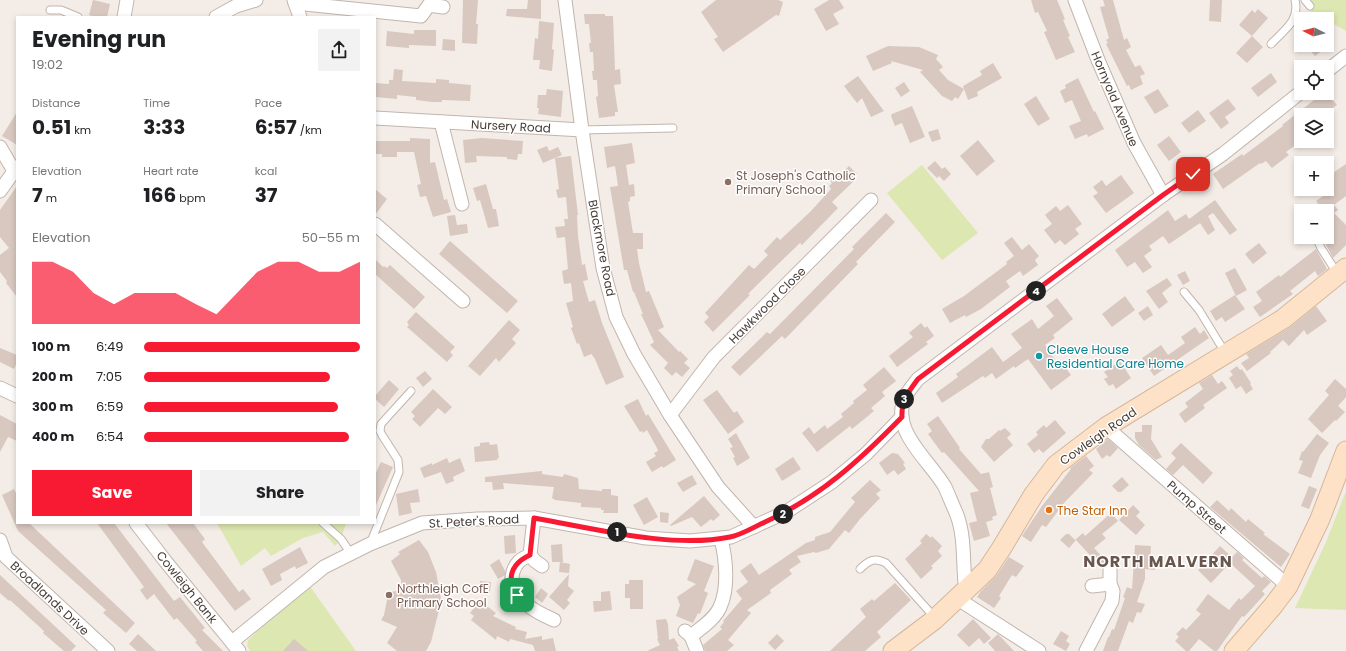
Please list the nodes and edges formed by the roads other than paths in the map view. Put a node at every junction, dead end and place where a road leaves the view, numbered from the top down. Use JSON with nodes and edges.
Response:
{"nodes":[{"id":1,"x":127,"y":0,"type":"edge"},
{"id":2,"x":256,"y":0,"type":"edge"},
{"id":3,"x":565,"y":0,"type":"edge"},
{"id":4,"x":1075,"y":0,"type":"edge"},
{"id":5,"x":1295,"y":0,"type":"edge"},
{"id":6,"x":1305,"y":0,"type":"edge"},
{"id":7,"x":295,"y":2,"type":"edge"},
{"id":8,"x":235,"y":3,"type":"edge"},
{"id":9,"x":1310,"y":6,"type":"dead end"},
{"id":10,"x":443,"y":7,"type":"dead end"},
{"id":11,"x":50,"y":10,"type":"dead end"},
{"id":12,"x":76,"y":16,"type":"edge"},
{"id":13,"x":124,"y":16,"type":"edge"},
{"id":14,"x":217,"y":16,"type":"edge"},
{"id":15,"x":300,"y":16,"type":"edge"},
{"id":16,"x":1271,"y":44,"type":"dead end"},
{"id":17,"x":1346,"y":56,"type":"edge"},
{"id":18,"x":1334,"y":65,"type":"edge"},
{"id":19,"x":1294,"y":98,"type":"edge"},
{"id":20,"x":376,"y":118,"type":"edge"},
{"id":21,"x":441,"y":122,"type":"junction"},
{"id":22,"x":673,"y":128,"type":"dead end"},
{"id":23,"x":582,"y":130,"type":"junction"},
{"id":24,"x":0,"y":147,"type":"edge"},
{"id":25,"x":16,"y":169,"type":"edge"},
{"id":26,"x":0,"y":191,"type":"edge"},
{"id":27,"x":1163,"y":195,"type":"junction"},
{"id":28,"x":870,"y":200,"type":"dead end"},
{"id":29,"x":462,"y":204,"type":"dead end"},
{"id":30,"x":376,"y":225,"type":"edge"},
{"id":31,"x":1319,"y":244,"type":"edge"},
{"id":32,"x":1342,"y":271,"type":"edge"},
{"id":33,"x":1184,"y":292,"type":"dead end"},
{"id":34,"x":463,"y":301,"type":"dead end"},
{"id":35,"x":1226,"y":354,"type":"junction"},
{"id":36,"x":0,"y":388,"type":"edge"},
{"id":37,"x":411,"y":391,"type":"dead end"},
{"id":38,"x":16,"y":396,"type":"edge"},
{"id":39,"x":670,"y":415,"type":"junction"},
{"id":40,"x":902,"y":417,"type":"junction"},
{"id":41,"x":1106,"y":427,"type":"junction"},
{"id":42,"x":1346,"y":451,"type":"edge"},
{"id":43,"x":534,"y":518,"type":"junction"},
{"id":44,"x":137,"y":524,"type":"edge"},
{"id":45,"x":324,"y":524,"type":"edge"},
{"id":46,"x":754,"y":527,"type":"junction"},
{"id":47,"x":721,"y":539,"type":"junction"},
{"id":48,"x":0,"y":540,"type":"edge"},
{"id":49,"x":370,"y":544,"type":"junction"},
{"id":50,"x":351,"y":554,"type":"junction"},
{"id":51,"x":530,"y":555,"type":"junction"},
{"id":52,"x":542,"y":566,"type":"dead end"},
{"id":53,"x":860,"y":569,"type":"dead end"},
{"id":54,"x":1110,"y":570,"type":"dead end"},
{"id":55,"x":1110,"y":584,"type":"junction"},
{"id":56,"x":1092,"y":586,"type":"dead end"},
{"id":57,"x":1288,"y":586,"type":"junction"},
{"id":58,"x":962,"y":595,"type":"junction"},
{"id":59,"x":936,"y":619,"type":"junction"},
{"id":60,"x":554,"y":620,"type":"dead end"},
{"id":61,"x":236,"y":646,"type":"edge"},
{"id":62,"x":108,"y":651,"type":"edge"},
{"id":63,"x":697,"y":651,"type":"edge"},
{"id":64,"x":893,"y":651,"type":"edge"},
{"id":65,"x":1039,"y":651,"type":"edge"},
{"id":66,"x":1086,"y":651,"type":"edge"},
{"id":67,"x":1234,"y":651,"type":"edge"}],
"edges":[{"from":1,"to":13,"type":"street"},
{"from":2,"to":8,"type":"street"},
{"from":3,"to":23,"type":"street","name":"Blackmore Road"},
{"from":4,"to":27,"type":"street","name":"Hornyold Avenue"},
{"from":5,"to":16,"type":"lane"},
{"from":6,"to":9,"type":"lane"},
{"from":7,"to":10,"type":"street"},
{"from":7,"to":15,"type":"street"},
{"from":8,"to":14,"type":"street"},
{"from":11,"to":12,"type":"lane"},
{"from":17,"to":18,"type":"street"},
{"from":19,"to":27,"type":"street"},
{"from":20,"to":21,"type":"street","name":"Nursery Road"},
{"from":21,"to":23,"type":"street","name":"Nursery Road"},
{"from":21,"to":29,"type":"street"},
{"from":22,"to":23,"type":"lane"},
{"from":23,"to":39,"type":"street","name":"Blackmore Road"},
{"from":24,"to":25,"type":"street"},
{"from":25,"to":26,"type":"street"},
{"from":27,"to":40,"type":"street"},
{"from":28,"to":39,"type":"street","name":"Hawkwood Close"},
{"from":30,"to":34,"type":"street"},
{"from":31,"to":32,"type":"lane"},
{"from":32,"to":35,"type":"main road","name":"Cowleigh Road"},
{"from":33,"to":35,"type":"lane"},
{"from":35,"to":41,"type":"main road","name":"Cowleigh Road"},
{"from":36,"to":38,"type":"street"},
{"from":37,"to":49,"type":"lane"},
{"from":39,"to":46,"type":"street","name":"Blackmore Road"},
{"from":40,"to":46,"type":"street","name":"St. Peter's Road"},
{"from":40,"to":58,"type":"street"},
{"from":41,"to":57,"type":"street","name":"Pump Street"},
{"from":41,"to":58,"type":"main road","name":"Cowleigh Road"},
{"from":42,"to":57,"type":"main road"},
{"from":43,"to":47,"type":"street","name":"St. Peter's Road"},
{"from":43,"to":49,"type":"street","name":"St. Peter's Road"},
{"from":43,"to":51,"type":"street"},
{"from":44,"to":61,"type":"street","name":"Cowleigh Bank"},
{"from":45,"to":50,"type":"lane"},
{"from":46,"to":47,"type":"street","name":"St. Peter's Road"},
{"from":47,"to":63,"type":"street"},
{"from":48,"to":62,"type":"street","name":"Broadlands Drive"},
{"from":49,"to":50,"type":"street","name":"St. Peter's Road"},
{"from":50,"to":61,"type":"street","name":"St. Peter's Road"},
{"from":51,"to":52,"type":"street"},
{"from":51,"to":60,"type":"street"},
{"from":53,"to":59,"type":"lane"},
{"from":54,"to":55,"type":"street"},
{"from":55,"to":56,"type":"street"},
{"from":55,"to":66,"type":"street"},
{"from":57,"to":67,"type":"main road"},
{"from":58,"to":59,"type":"main road","name":"Cowleigh Road"},
{"from":58,"to":65,"type":"street"},
{"from":59,"to":64,"type":"main road","name":"Cowleigh Road"}]}
